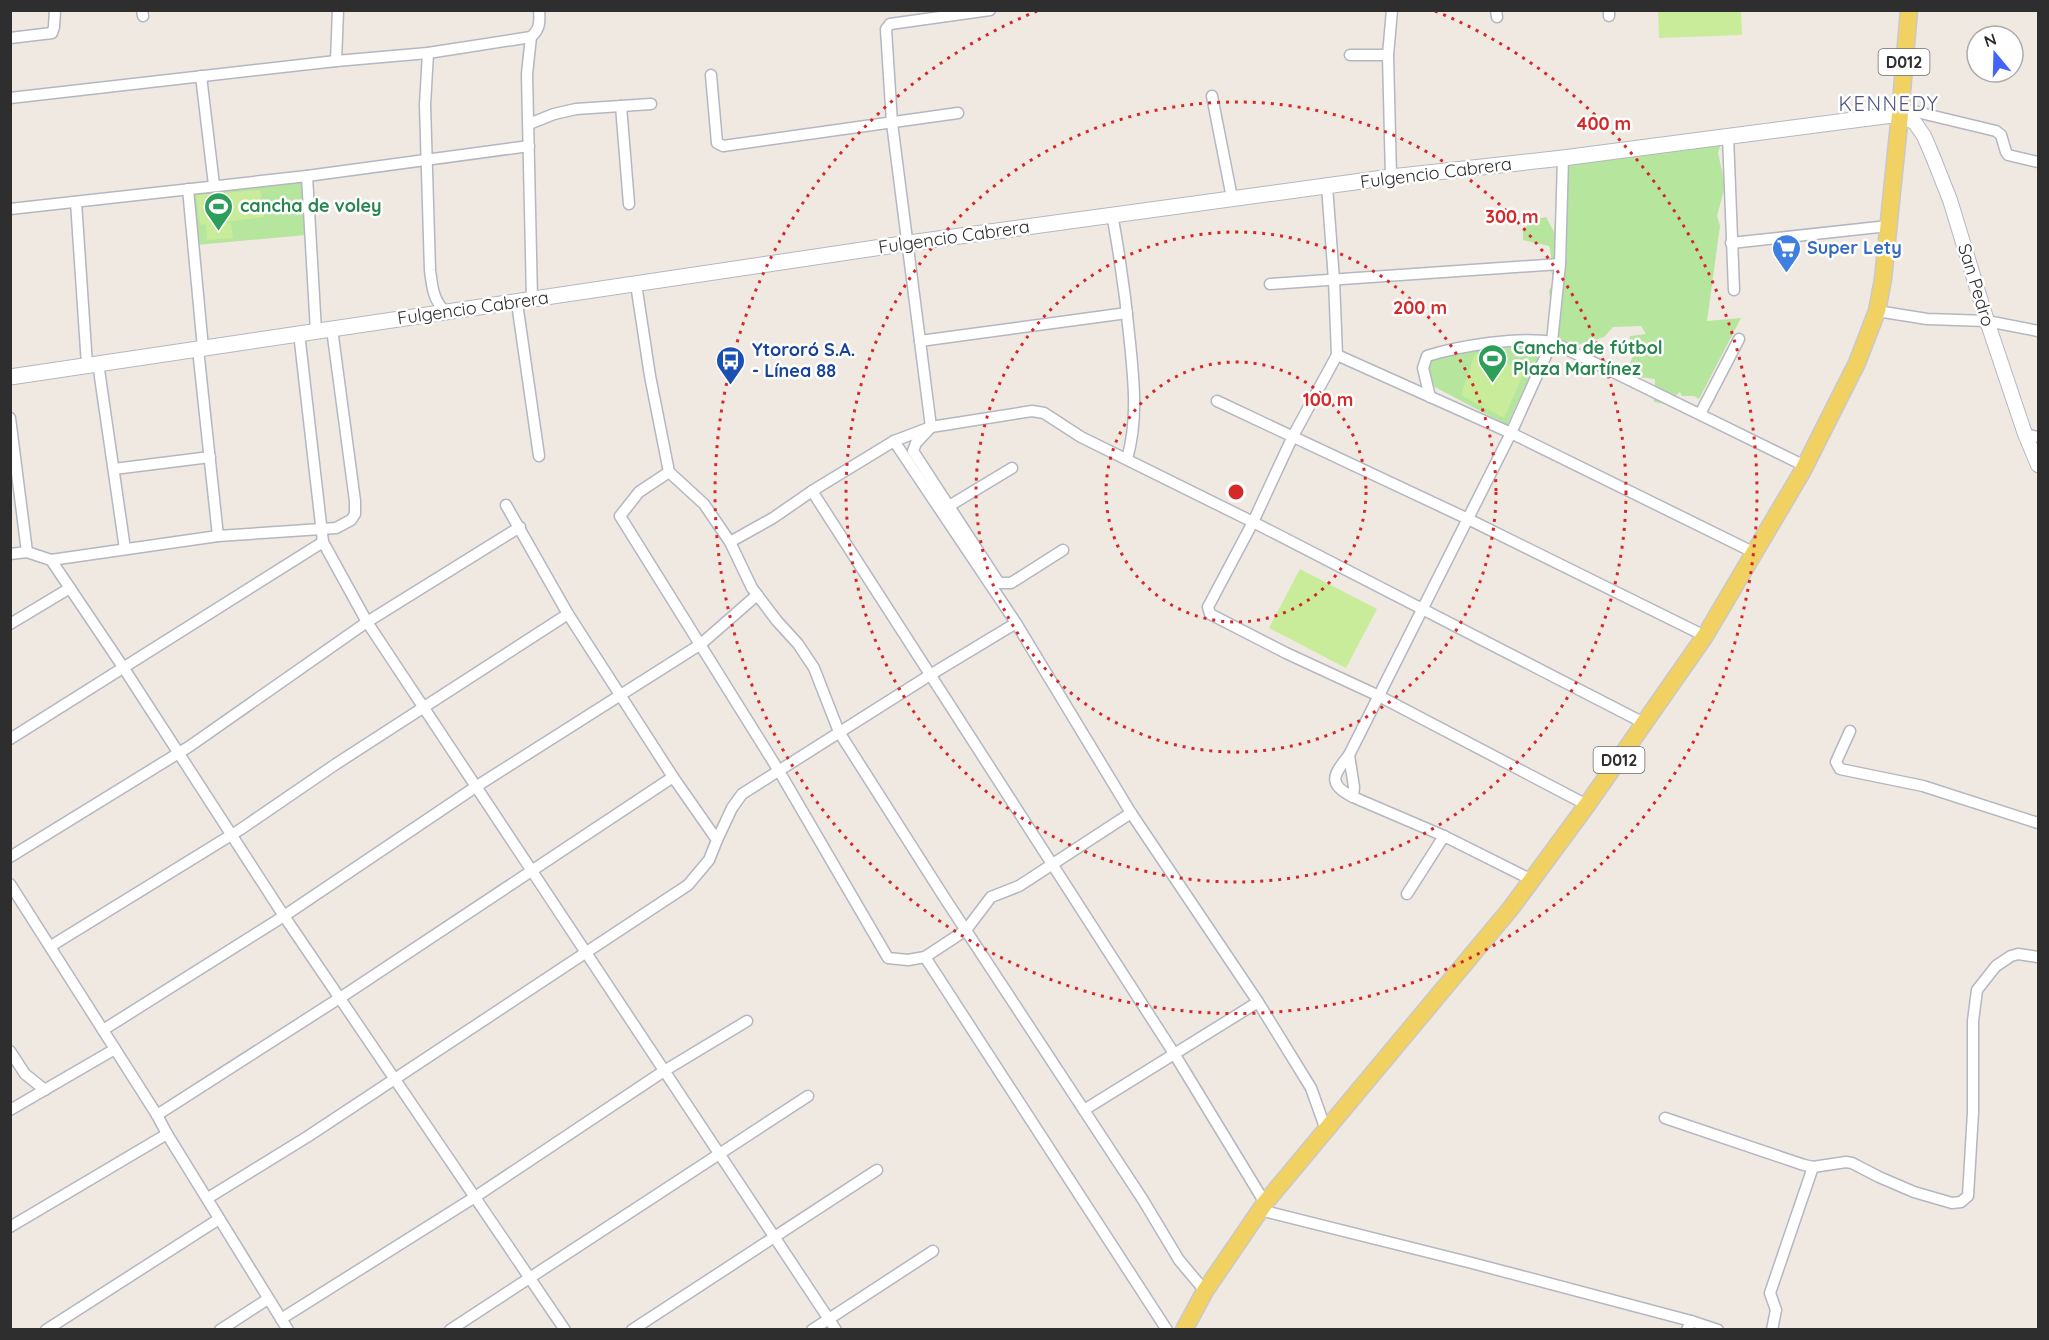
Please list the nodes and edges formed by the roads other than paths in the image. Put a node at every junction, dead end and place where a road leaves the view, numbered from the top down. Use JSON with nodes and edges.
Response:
{"nodes":[{"id":1,"x":55,"y":10,"type":"edge"},
{"id":2,"x":338,"y":10,"type":"edge"},
{"id":3,"x":539,"y":10,"type":"edge"},
{"id":4,"x":990,"y":10,"type":"edge"},
{"id":5,"x":1392,"y":10,"type":"edge"},
{"id":6,"x":1908,"y":10,"type":"edge"},
{"id":7,"x":951,"y":13,"type":"edge"},
{"id":8,"x":531,"y":37,"type":"junction"},
{"id":9,"x":10,"y":38,"type":"edge"},
{"id":10,"x":428,"y":53,"type":"junction"},
{"id":11,"x":1388,"y":55,"type":"junction"},
{"id":12,"x":1350,"y":56,"type":"dead end"},
{"id":13,"x":336,"y":61,"type":"junction"},
{"id":14,"x":711,"y":75,"type":"dead end"},
{"id":15,"x":201,"y":76,"type":"junction"},
{"id":16,"x":1212,"y":96,"type":"dead end"},
{"id":17,"x":10,"y":98,"type":"edge"},
{"id":18,"x":651,"y":104,"type":"dead end"},
{"id":19,"x":621,"y":106,"type":"junction"},
{"id":20,"x":1900,"y":111,"type":"junction"},
{"id":21,"x":958,"y":113,"type":"dead end"},
{"id":22,"x":892,"y":123,"type":"junction"},
{"id":23,"x":529,"y":124,"type":"junction"},
{"id":24,"x":1728,"y":136,"type":"junction"},
{"id":25,"x":529,"y":146,"type":"junction"},
{"id":26,"x":1563,"y":158,"type":"junction"},
{"id":27,"x":427,"y":160,"type":"junction"},
{"id":28,"x":2038,"y":162,"type":"edge"},
{"id":29,"x":307,"y":176,"type":"junction"},
{"id":30,"x":1390,"y":177,"type":"junction"},
{"id":31,"x":214,"y":185,"type":"junction"},
{"id":32,"x":1327,"y":186,"type":"junction"},
{"id":33,"x":188,"y":189,"type":"junction"},
{"id":34,"x":1232,"y":198,"type":"junction"},
{"id":35,"x":76,"y":202,"type":"junction"},
{"id":36,"x":629,"y":204,"type":"dead end"},
{"id":37,"x":10,"y":209,"type":"edge"},
{"id":38,"x":1112,"y":214,"type":"junction"},
{"id":39,"x":1888,"y":226,"type":"junction"},
{"id":40,"x":909,"y":243,"type":"junction"},
{"id":41,"x":1731,"y":243,"type":"junction"},
{"id":42,"x":1560,"y":264,"type":"junction"},
{"id":43,"x":1334,"y":280,"type":"junction"},
{"id":44,"x":636,"y":284,"type":"junction"},
{"id":45,"x":1270,"y":284,"type":"dead end"},
{"id":46,"x":1734,"y":290,"type":"dead end"},
{"id":47,"x":532,"y":300,"type":"junction"},
{"id":48,"x":517,"y":303,"type":"junction"},
{"id":49,"x":445,"y":311,"type":"junction"},
{"id":50,"x":1877,"y":311,"type":"junction"},
{"id":51,"x":1128,"y":313,"type":"junction"},
{"id":52,"x":1987,"y":321,"type":"junction"},
{"id":53,"x":324,"y":330,"type":"junction"},
{"id":54,"x":2038,"y":330,"type":"edge"},
{"id":55,"x":299,"y":333,"type":"junction"},
{"id":56,"x":1739,"y":339,"type":"dead end"},
{"id":57,"x":920,"y":341,"type":"junction"},
{"id":58,"x":1552,"y":342,"type":"junction"},
{"id":59,"x":200,"y":349,"type":"junction"},
{"id":60,"x":1337,"y":355,"type":"junction"},
{"id":61,"x":93,"y":364,"type":"junction"},
{"id":62,"x":10,"y":377,"type":"edge"},
{"id":63,"x":1430,"y":397,"type":"junction"},
{"id":64,"x":1217,"y":401,"type":"dead end"},
{"id":65,"x":1700,"y":414,"type":"junction"},
{"id":66,"x":10,"y":418,"type":"edge"},
{"id":67,"x":931,"y":427,"type":"junction"},
{"id":68,"x":1511,"y":434,"type":"junction"},
{"id":69,"x":2032,"y":435,"type":"edge"},
{"id":70,"x":1293,"y":436,"type":"junction"},
{"id":71,"x":894,"y":441,"type":"junction"},
{"id":72,"x":539,"y":456,"type":"dead end"},
{"id":73,"x":210,"y":457,"type":"junction"},
{"id":74,"x":1128,"y":459,"type":"junction"},
{"id":75,"x":2038,"y":465,"type":"edge"},
{"id":76,"x":1805,"y":466,"type":"junction"},
{"id":77,"x":1012,"y":468,"type":"dead end"},
{"id":78,"x":114,"y":469,"type":"junction"},
{"id":79,"x":669,"y":472,"type":"junction"},
{"id":80,"x":812,"y":492,"type":"junction"},
{"id":81,"x":506,"y":505,"type":"dead end"},
{"id":82,"x":949,"y":506,"type":"junction"},
{"id":83,"x":1468,"y":519,"type":"junction"},
{"id":84,"x":1253,"y":522,"type":"junction"},
{"id":85,"x":520,"y":526,"type":"junction"},
{"id":86,"x":321,"y":529,"type":"junction"},
{"id":87,"x":218,"y":536,"type":"junction"},
{"id":88,"x":323,"y":542,"type":"junction"},
{"id":89,"x":730,"y":542,"type":"junction"},
{"id":90,"x":125,"y":549,"type":"junction"},
{"id":91,"x":1063,"y":550,"type":"dead end"},
{"id":92,"x":27,"y":552,"type":"junction"},
{"id":93,"x":1755,"y":553,"type":"junction"},
{"id":94,"x":10,"y":554,"type":"edge"},
{"id":95,"x":51,"y":560,"type":"junction"},
{"id":96,"x":70,"y":588,"type":"junction"},
{"id":97,"x":757,"y":595,"type":"junction"},
{"id":98,"x":1423,"y":609,"type":"junction"},
{"id":99,"x":568,"y":614,"type":"junction"},
{"id":100,"x":367,"y":622,"type":"junction"},
{"id":101,"x":1016,"y":623,"type":"junction"},
{"id":102,"x":10,"y":624,"type":"edge"},
{"id":103,"x":1705,"y":636,"type":"junction"},
{"id":104,"x":701,"y":644,"type":"junction"},
{"id":105,"x":123,"y":667,"type":"junction"},
{"id":106,"x":930,"y":675,"type":"junction"},
{"id":107,"x":620,"y":694,"type":"junction"},
{"id":108,"x":1378,"y":696,"type":"junction"},
{"id":109,"x":424,"y":707,"type":"junction"},
{"id":110,"x":1644,"y":723,"type":"junction"},
{"id":111,"x":1850,"y":731,"type":"dead end"},
{"id":112,"x":839,"y":732,"type":"junction"},
{"id":113,"x":10,"y":739,"type":"edge"},
{"id":114,"x":178,"y":753,"type":"junction"},
{"id":115,"x":1349,"y":755,"type":"junction"},
{"id":116,"x":779,"y":771,"type":"junction"},
{"id":117,"x":674,"y":777,"type":"junction"},
{"id":118,"x":477,"y":786,"type":"junction"},
{"id":119,"x":1353,"y":797,"type":"junction"},
{"id":120,"x":1587,"y":805,"type":"junction"},
{"id":121,"x":1131,"y":813,"type":"junction"},
{"id":122,"x":2038,"y":823,"type":"edge"},
{"id":123,"x":232,"y":835,"type":"junction"},
{"id":124,"x":1444,"y":836,"type":"junction"},
{"id":125,"x":717,"y":840,"type":"junction"},
{"id":126,"x":10,"y":857,"type":"edge"},
{"id":127,"x":1053,"y":864,"type":"junction"},
{"id":128,"x":532,"y":870,"type":"junction"},
{"id":129,"x":1532,"y":880,"type":"junction"},
{"id":130,"x":10,"y":884,"type":"edge"},
{"id":131,"x":1407,"y":894,"type":"dead end"},
{"id":132,"x":284,"y":916,"type":"junction"},
{"id":133,"x":966,"y":930,"type":"junction"},
{"id":134,"x":51,"y":946,"type":"junction"},
{"id":135,"x":587,"y":953,"type":"junction"},
{"id":136,"x":925,"y":957,"type":"junction"},
{"id":137,"x":2038,"y":957,"type":"edge"},
{"id":138,"x":339,"y":998,"type":"junction"},
{"id":139,"x":1258,"y":1002,"type":"junction"},
{"id":140,"x":747,"y":1022,"type":"dead end"},
{"id":141,"x":103,"y":1030,"type":"junction"},
{"id":142,"x":115,"y":1049,"type":"junction"},
{"id":143,"x":10,"y":1051,"type":"edge"},
{"id":144,"x":1175,"y":1055,"type":"junction"},
{"id":145,"x":664,"y":1071,"type":"junction"},
{"id":146,"x":26,"y":1074,"type":"junction"},
{"id":147,"x":396,"y":1079,"type":"junction"},
{"id":148,"x":45,"y":1090,"type":"junction"},
{"id":149,"x":808,"y":1096,"type":"dead end"},
{"id":150,"x":28,"y":1100,"type":"junction"},
{"id":151,"x":10,"y":1110,"type":"edge"},
{"id":152,"x":1084,"y":1110,"type":"junction"},
{"id":153,"x":158,"y":1115,"type":"junction"},
{"id":154,"x":1665,"y":1118,"type":"dead end"},
{"id":155,"x":1326,"y":1130,"type":"junction"},
{"id":156,"x":167,"y":1134,"type":"junction"},
{"id":157,"x":720,"y":1153,"type":"junction"},
{"id":158,"x":1813,"y":1167,"type":"junction"},
{"id":159,"x":877,"y":1170,"type":"dead end"},
{"id":160,"x":475,"y":1197,"type":"junction"},
{"id":161,"x":208,"y":1198,"type":"junction"},
{"id":162,"x":1263,"y":1207,"type":"junction"},
{"id":163,"x":219,"y":1219,"type":"junction"},
{"id":164,"x":10,"y":1227,"type":"edge"},
{"id":165,"x":775,"y":1237,"type":"junction"},
{"id":166,"x":933,"y":1251,"type":"dead end"},
{"id":167,"x":531,"y":1278,"type":"junction"},
{"id":168,"x":1205,"y":1291,"type":"junction"},
{"id":169,"x":268,"y":1299,"type":"junction"},
{"id":170,"x":829,"y":1318,"type":"junction"},
{"id":171,"x":281,"y":1319,"type":"junction"},
{"id":172,"x":1689,"y":1325,"type":"edge"},
{"id":173,"x":46,"y":1329,"type":"edge"},
{"id":174,"x":220,"y":1329,"type":"edge"},
{"id":175,"x":288,"y":1329,"type":"edge"},
{"id":176,"x":450,"y":1329,"type":"edge"},
{"id":177,"x":565,"y":1329,"type":"edge"},
{"id":178,"x":632,"y":1329,"type":"edge"},
{"id":179,"x":812,"y":1329,"type":"edge"},
{"id":180,"x":836,"y":1329,"type":"edge"},
{"id":181,"x":1167,"y":1329,"type":"edge"},
{"id":182,"x":1184,"y":1329,"type":"edge"},
{"id":183,"x":1718,"y":1329,"type":"edge"},
{"id":184,"x":1772,"y":1329,"type":"edge"}],
"edges":[{"from":1,"to":9,"type":"street"},
{"from":2,"to":13,"type":"street"},
{"from":3,"to":8,"type":"street"},
{"from":4,"to":7,"type":"street"},
{"from":5,"to":11,"type":"street"},
{"from":6,"to":20,"type":"main road","number":"D012"},
{"from":7,"to":22,"type":"street"},
{"from":8,"to":10,"type":"street"},
{"from":8,"to":23,"type":"street"},
{"from":10,"to":13,"type":"street"},
{"from":10,"to":27,"type":"street"},
{"from":11,"to":12,"type":"street"},
{"from":11,"to":30,"type":"street"},
{"from":13,"to":15,"type":"street"},
{"from":14,"to":22,"type":"street"},
{"from":15,"to":17,"type":"street"},
{"from":15,"to":31,"type":"street"},
{"from":16,"to":34,"type":"street"},
{"from":18,"to":19,"type":"street"},
{"from":19,"to":23,"type":"street"},
{"from":19,"to":36,"type":"street"},
{"from":20,"to":24,"type":"main road","name":"Fulgencio Cabrera"},
{"from":20,"to":28,"type":"street"},
{"from":20,"to":39,"type":"main road","number":"D012"},
{"from":20,"to":52,"type":"street","name":"San Pedro"},
{"from":21,"to":22,"type":"street"},
{"from":22,"to":40,"type":"street"},
{"from":23,"to":25,"type":"street"},
{"from":24,"to":26,"type":"main road","name":"Fulgencio Cabrera"},
{"from":24,"to":41,"type":"street"},
{"from":25,"to":27,"type":"street"},
{"from":25,"to":47,"type":"street"},
{"from":26,"to":30,"type":"main road","name":"Fulgencio Cabrera"},
{"from":26,"to":42,"type":"street"},
{"from":27,"to":29,"type":"street"},
{"from":27,"to":49,"type":"street"},
{"from":29,"to":31,"type":"street"},
{"from":29,"to":53,"type":"street"},
{"from":30,"to":32,"type":"main road","name":"Fulgencio Cabrera"},
{"from":31,"to":33,"type":"street"},
{"from":32,"to":34,"type":"main road","name":"Fulgencio Cabrera"},
{"from":32,"to":43,"type":"street"},
{"from":33,"to":35,"type":"street"},
{"from":33,"to":59,"type":"street"},
{"from":34,"to":38,"type":"main road","name":"Fulgencio Cabrera"},
{"from":35,"to":37,"type":"street"},
{"from":35,"to":61,"type":"street"},
{"from":38,"to":40,"type":"main road","name":"Fulgencio Cabrera"},
{"from":38,"to":51,"type":"street"},
{"from":39,"to":41,"type":"street"},
{"from":39,"to":50,"type":"main road","number":"D012"},
{"from":40,"to":44,"type":"main road","name":"Fulgencio Cabrera"},
{"from":40,"to":57,"type":"street"},
{"from":41,"to":46,"type":"street"},
{"from":42,"to":43,"type":"street"},
{"from":42,"to":58,"type":"street"},
{"from":43,"to":45,"type":"street"},
{"from":43,"to":60,"type":"street"},
{"from":44,"to":47,"type":"main road","name":"Fulgencio Cabrera"},
{"from":44,"to":79,"type":"street"},
{"from":47,"to":48,"type":"main road","name":"Fulgencio Cabrera"},
{"from":48,"to":49,"type":"main road","name":"Fulgencio Cabrera"},
{"from":48,"to":72,"type":"street"},
{"from":49,"to":53,"type":"main road","name":"Fulgencio Cabrera"},
{"from":50,"to":52,"type":"street"},
{"from":50,"to":76,"type":"main road","number":"D012"},
{"from":51,"to":57,"type":"street"},
{"from":51,"to":74,"type":"street"},
{"from":52,"to":54,"type":"street"},
{"from":52,"to":69,"type":"street","name":"San Pedro"},
{"from":53,"to":55,"type":"main road","name":"Fulgencio Cabrera"},
{"from":53,"to":86,"type":"street"},
{"from":55,"to":59,"type":"main road","name":"Fulgencio Cabrera"},
{"from":55,"to":86,"type":"street"},
{"from":56,"to":65,"type":"street"},
{"from":57,"to":67,"type":"street"},
{"from":58,"to":63,"type":"street"},
{"from":58,"to":65,"type":"street"},
{"from":58,"to":68,"type":"street"},
{"from":59,"to":61,"type":"main road","name":"Fulgencio Cabrera"},
{"from":59,"to":73,"type":"street"},
{"from":60,"to":63,"type":"street"},
{"from":60,"to":70,"type":"street"},
{"from":61,"to":62,"type":"main road","name":"Fulgencio Cabrera"},
{"from":61,"to":78,"type":"street"},
{"from":63,"to":68,"type":"street"},
{"from":64,"to":70,"type":"street"},
{"from":65,"to":76,"type":"street"},
{"from":66,"to":92,"type":"street"},
{"from":67,"to":71,"type":"street"},
{"from":67,"to":74,"type":"street"},
{"from":67,"to":82,"type":"street"},
{"from":68,"to":83,"type":"street"},
{"from":68,"to":93,"type":"street"},
{"from":69,"to":75,"type":"street","name":"San Pedro"},
{"from":70,"to":83,"type":"street"},
{"from":70,"to":84,"type":"street"},
{"from":71,"to":80,"type":"street"},
{"from":71,"to":101,"type":"street"},
{"from":73,"to":78,"type":"street"},
{"from":73,"to":87,"type":"street"},
{"from":74,"to":84,"type":"street"},
{"from":76,"to":93,"type":"main road","number":"D012"},
{"from":77,"to":82,"type":"street"},
{"from":78,"to":90,"type":"street"},
{"from":79,"to":89,"type":"street"},
{"from":79,"to":104,"type":"street"},
{"from":80,"to":89,"type":"street"},
{"from":80,"to":106,"type":"street"},
{"from":81,"to":85,"type":"street"},
{"from":82,"to":91,"type":"street"},
{"from":83,"to":98,"type":"street"},
{"from":83,"to":103,"type":"street"},
{"from":84,"to":98,"type":"street"},
{"from":84,"to":108,"type":"street"},
{"from":85,"to":99,"type":"street"},
{"from":85,"to":100,"type":"street"},
{"from":86,"to":87,"type":"street"},
{"from":86,"to":88,"type":"street"},
{"from":87,"to":90,"type":"street"},
{"from":88,"to":100,"type":"street"},
{"from":88,"to":105,"type":"street"},
{"from":89,"to":97,"type":"street"},
{"from":90,"to":95,"type":"street"},
{"from":92,"to":94,"type":"street"},
{"from":92,"to":95,"type":"street"},
{"from":93,"to":103,"type":"main road","number":"D012"},
{"from":95,"to":96,"type":"street"},
{"from":96,"to":102,"type":"street"},
{"from":96,"to":105,"type":"street"},
{"from":97,"to":104,"type":"street"},
{"from":97,"to":112,"type":"street"},
{"from":98,"to":108,"type":"street"},
{"from":98,"to":110,"type":"street"},
{"from":99,"to":107,"type":"street"},
{"from":99,"to":109,"type":"street"},
{"from":100,"to":109,"type":"street"},
{"from":100,"to":114,"type":"street"},
{"from":101,"to":106,"type":"street"},
{"from":101,"to":121,"type":"street"},
{"from":103,"to":110,"type":"main road","number":"D012"},
{"from":104,"to":107,"type":"street"},
{"from":104,"to":116,"type":"street"},
{"from":105,"to":113,"type":"street"},
{"from":105,"to":114,"type":"street"},
{"from":106,"to":112,"type":"street"},
{"from":106,"to":127,"type":"street"},
{"from":107,"to":117,"type":"street"},
{"from":107,"to":118,"type":"street"},
{"from":108,"to":115,"type":"street"},
{"from":108,"to":120,"type":"street"},
{"from":109,"to":118,"type":"street"},
{"from":109,"to":123,"type":"street"},
{"from":110,"to":120,"type":"main road","number":"D012"},
{"from":111,"to":122,"type":"street"},
{"from":112,"to":116,"type":"street"},
{"from":112,"to":133,"type":"street"},
{"from":114,"to":123,"type":"street"},
{"from":114,"to":126,"type":"street"},
{"from":115,"to":119,"type":"street"},
{"from":115,"to":119,"type":"street"},
{"from":116,"to":125,"type":"street"},
{"from":116,"to":136,"type":"street"},
{"from":117,"to":125,"type":"street"},
{"from":117,"to":128,"type":"street"},
{"from":118,"to":128,"type":"street"},
{"from":118,"to":132,"type":"street"},
{"from":119,"to":124,"type":"street"},
{"from":120,"to":129,"type":"main road","number":"D012"},
{"from":121,"to":127,"type":"street"},
{"from":121,"to":139,"type":"street"},
{"from":123,"to":132,"type":"street"},
{"from":123,"to":134,"type":"street"},
{"from":124,"to":129,"type":"street"},
{"from":124,"to":131,"type":"street"},
{"from":125,"to":135,"type":"street"},
{"from":127,"to":133,"type":"street"},
{"from":127,"to":144,"type":"street"},
{"from":128,"to":135,"type":"street"},
{"from":128,"to":138,"type":"street"},
{"from":129,"to":155,"type":"main road","number":"D012"},
{"from":130,"to":134,"type":"street"},
{"from":132,"to":138,"type":"street"},
{"from":132,"to":141,"type":"street"},
{"from":133,"to":136,"type":"street"},
{"from":133,"to":152,"type":"street"},
{"from":134,"to":141,"type":"street"},
{"from":135,"to":145,"type":"street"},
{"from":135,"to":147,"type":"street"},
{"from":136,"to":181,"type":"street"},
{"from":137,"to":158,"type":"street"},
{"from":138,"to":147,"type":"street"},
{"from":138,"to":153,"type":"street"},
{"from":139,"to":144,"type":"street"},
{"from":139,"to":155,"type":"street"},
{"from":140,"to":145,"type":"street"},
{"from":141,"to":142,"type":"street"},
{"from":142,"to":148,"type":"street"},
{"from":142,"to":153,"type":"street"},
{"from":143,"to":146,"type":"street"},
{"from":144,"to":152,"type":"street"},
{"from":144,"to":162,"type":"street"},
{"from":145,"to":157,"type":"street"},
{"from":145,"to":160,"type":"street"},
{"from":146,"to":148,"type":"street"},
{"from":146,"to":150,"type":"street"},
{"from":147,"to":160,"type":"street"},
{"from":147,"to":161,"type":"street"},
{"from":148,"to":150,"type":"street"},
{"from":149,"to":157,"type":"street"},
{"from":150,"to":151,"type":"street"},
{"from":152,"to":168,"type":"street"},
{"from":153,"to":156,"type":"street"},
{"from":154,"to":158,"type":"street"},
{"from":155,"to":162,"type":"main road","number":"D012"},
{"from":156,"to":161,"type":"street"},
{"from":156,"to":164,"type":"street"},
{"from":157,"to":165,"type":"street"},
{"from":157,"to":167,"type":"street"},
{"from":158,"to":184,"type":"street"},
{"from":159,"to":165,"type":"street"},
{"from":160,"to":167,"type":"street"},
{"from":160,"to":171,"type":"street"},
{"from":161,"to":163,"type":"street"},
{"from":162,"to":168,"type":"main road","number":"D012"},
{"from":162,"to":172,"type":"street"},
{"from":163,"to":169,"type":"street"},
{"from":163,"to":173,"type":"street"},
{"from":165,"to":170,"type":"street"},
{"from":165,"to":178,"type":"street"},
{"from":166,"to":170,"type":"street"},
{"from":167,"to":176,"type":"street"},
{"from":167,"to":177,"type":"street"},
{"from":168,"to":182,"type":"main road","number":"D012"},
{"from":169,"to":171,"type":"street"},
{"from":169,"to":174,"type":"street"},
{"from":170,"to":179,"type":"street"},
{"from":170,"to":180,"type":"street"},
{"from":171,"to":175,"type":"street"},
{"from":172,"to":183,"type":"street"}]}
